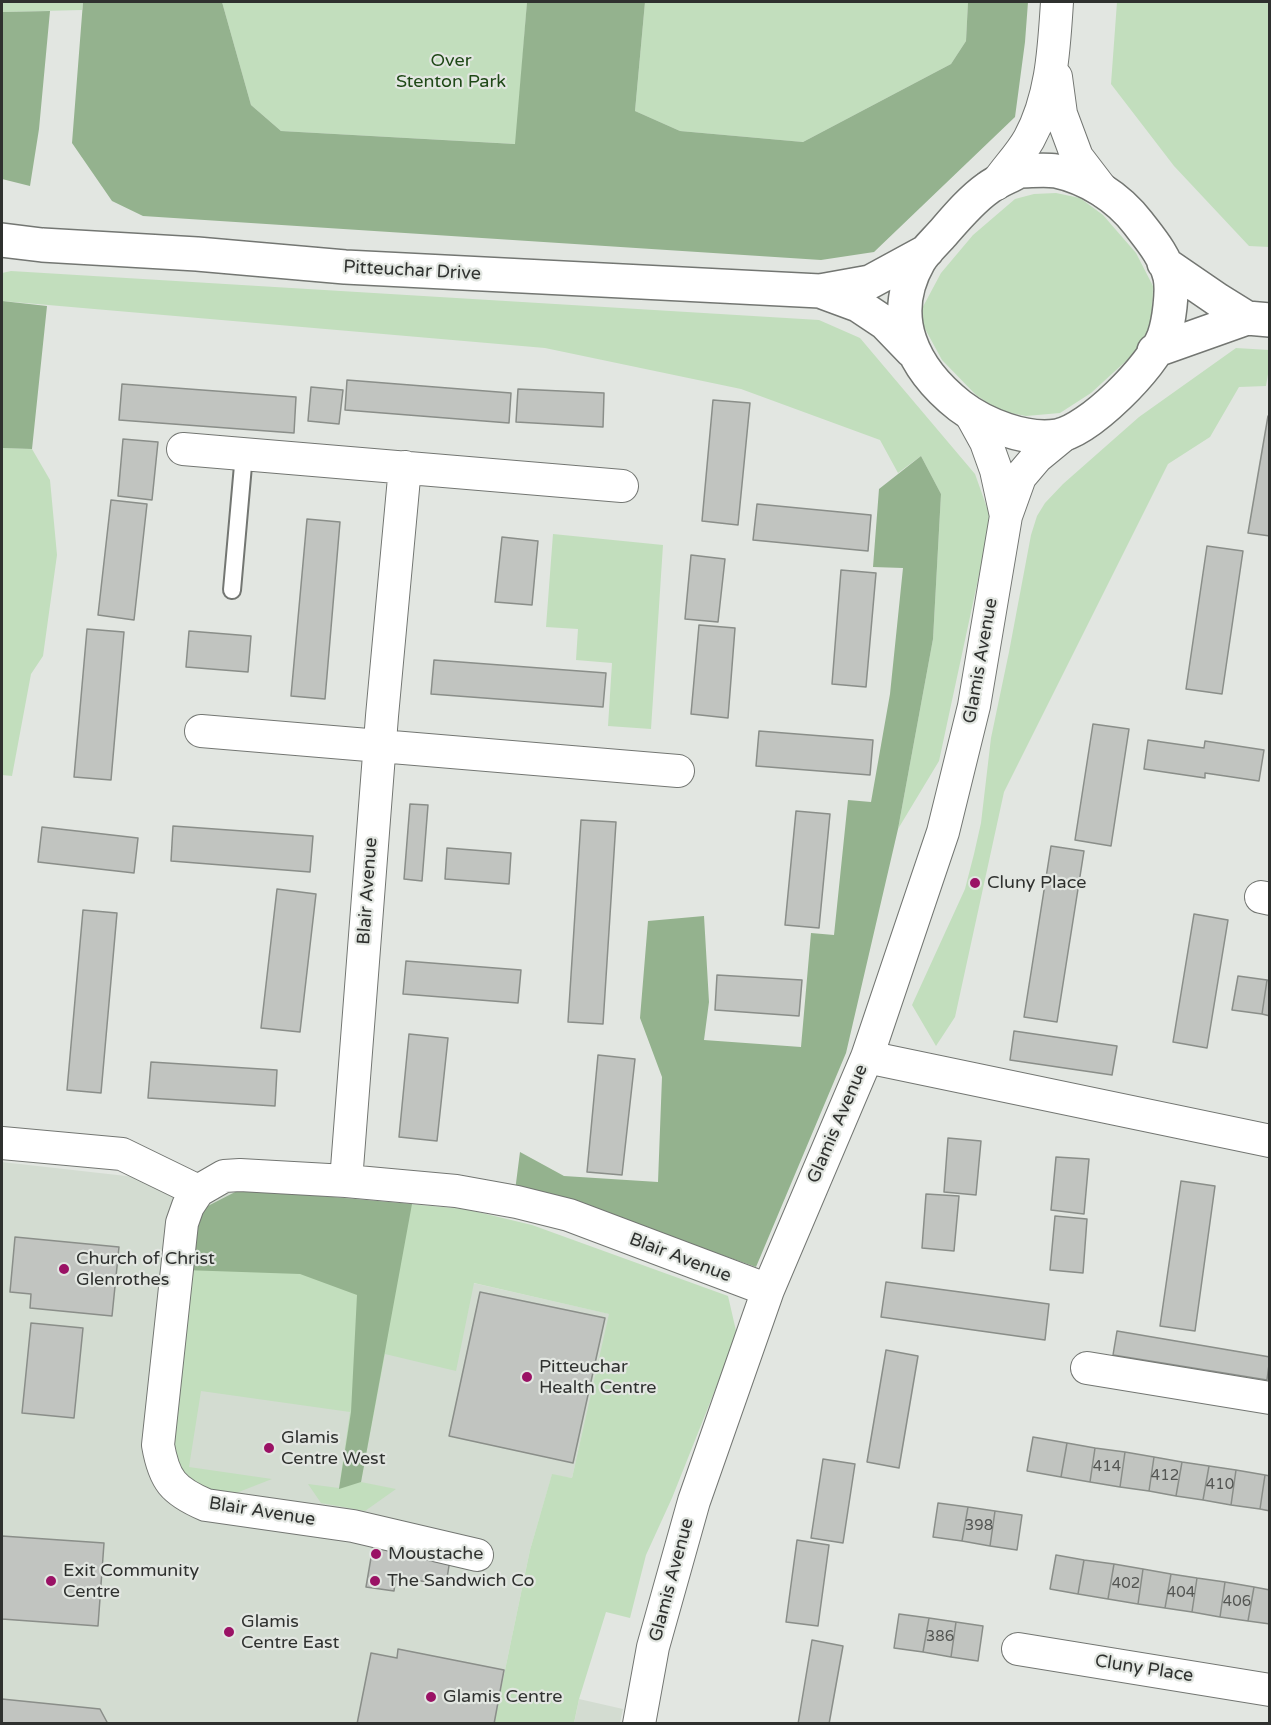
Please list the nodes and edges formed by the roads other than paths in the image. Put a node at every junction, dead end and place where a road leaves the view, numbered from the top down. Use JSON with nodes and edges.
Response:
{"nodes":[{"id":1,"x":1057,"y":2,"type":"edge"},
{"id":2,"x":1053,"y":58,"type":"junction"},
{"id":3,"x":996,"y":184,"type":"junction"},
{"id":4,"x":1104,"y":191,"type":"junction"},
{"id":5,"x":3,"y":242,"type":"edge"},
{"id":6,"x":927,"y":251,"type":"junction"},
{"id":7,"x":1164,"y":263,"type":"junction"},
{"id":8,"x":819,"y":291,"type":"junction"},
{"id":9,"x":1258,"y":319,"type":"edge"},
{"id":10,"x":1154,"y":351,"type":"junction"},
{"id":11,"x":915,"y":353,"type":"junction"},
{"id":12,"x":970,"y":413,"type":"junction"},
{"id":13,"x":1065,"y":434,"type":"junction"},
{"id":14,"x":183,"y":449,"type":"dead end"},
{"id":15,"x":244,"y":454,"type":"junction"},
{"id":16,"x":405,"y":467,"type":"junction"},
{"id":17,"x":622,"y":486,"type":"dead end"},
{"id":18,"x":1006,"y":516,"type":"junction"},
{"id":19,"x":232,"y":590,"type":"dead end"},
{"id":20,"x":201,"y":731,"type":"dead end"},
{"id":21,"x":379,"y":745,"type":"junction"},
{"id":22,"x":678,"y":771,"type":"dead end"},
{"id":23,"x":867,"y":1057,"type":"junction"},
{"id":24,"x":1269,"y":1141,"type":"edge"},
{"id":25,"x":2,"y":1143,"type":"edge"},
{"id":26,"x":346,"y":1181,"type":"junction"},
{"id":27,"x":198,"y":1191,"type":"junction"},
{"id":28,"x":768,"y":1290,"type":"junction"},
{"id":29,"x":1087,"y":1368,"type":"dead end"},
{"id":30,"x":1269,"y":1398,"type":"edge"},
{"id":31,"x":477,"y":1555,"type":"dead end"},
{"id":32,"x":1018,"y":1648,"type":"dead end"},
{"id":33,"x":1269,"y":1690,"type":"edge"},
{"id":34,"x":639,"y":1724,"type":"edge"}],
"edges":[{"from":1,"to":2,"type":"street"},
{"from":2,"to":3,"type":"street"},
{"from":2,"to":4,"type":"street"},
{"from":3,"to":4,"type":"street"},
{"from":3,"to":6,"type":"street"},
{"from":4,"to":7,"type":"street"},
{"from":5,"to":8,"type":"street","name":"Pitteuchar Drive"},
{"from":6,"to":8,"type":"street","name":"Pitteuchar Drive"},
{"from":6,"to":11,"type":"street"},
{"from":7,"to":9,"type":"street"},
{"from":7,"to":10,"type":"street"},
{"from":8,"to":11,"type":"street","name":"Pitteuchar Drive"},
{"from":9,"to":10,"type":"street"},
{"from":10,"to":13,"type":"street"},
{"from":11,"to":12,"type":"street"},
{"from":12,"to":13,"type":"street"},
{"from":12,"to":18,"type":"street","name":"Glamis Avenue"},
{"from":13,"to":18,"type":"street","name":"Glamis Avenue"},
{"from":14,"to":15,"type":"street"},
{"from":15,"to":16,"type":"street"},
{"from":15,"to":19,"type":"lane"},
{"from":16,"to":17,"type":"street"},
{"from":16,"to":21,"type":"street","name":"Blair Avenue"},
{"from":18,"to":23,"type":"street","name":"Glamis Avenue"},
{"from":20,"to":21,"type":"street"},
{"from":21,"to":22,"type":"street"},
{"from":21,"to":26,"type":"street","name":"Blair Avenue"},
{"from":23,"to":24,"type":"street"},
{"from":23,"to":28,"type":"street","name":"Glamis Avenue"},
{"from":25,"to":27,"type":"street"},
{"from":26,"to":27,"type":"street","name":"Blair Avenue"},
{"from":26,"to":28,"type":"street","name":"Blair Avenue"},
{"from":27,"to":31,"type":"street","name":"Blair Avenue"},
{"from":28,"to":34,"type":"street","name":"Glamis Avenue"},
{"from":29,"to":30,"type":"street"},
{"from":32,"to":33,"type":"street","name":"Cluny Place"}]}
